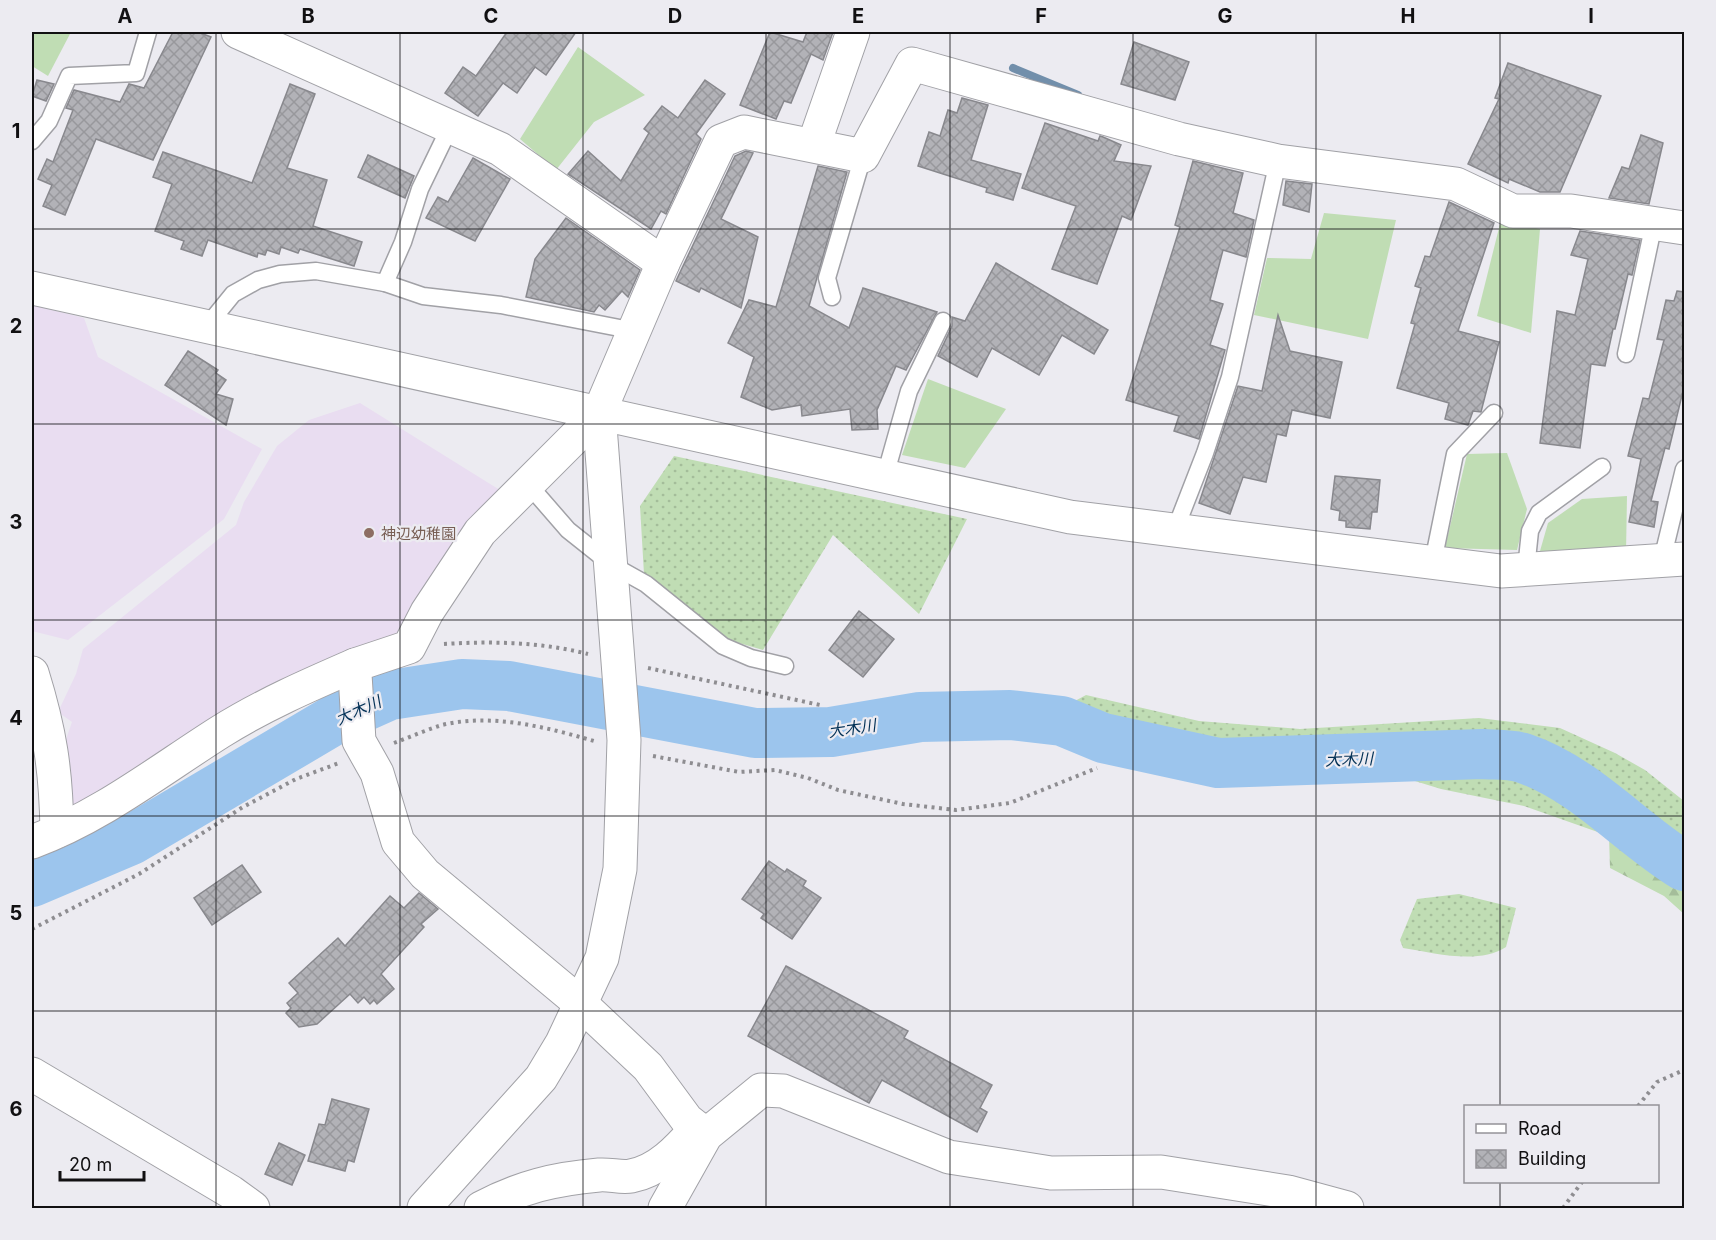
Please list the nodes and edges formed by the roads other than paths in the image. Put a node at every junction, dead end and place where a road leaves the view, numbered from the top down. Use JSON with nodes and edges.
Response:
{"nodes":[{"id":1,"x":148,"y":32,"type":"edge"},
{"id":2,"x":238,"y":32,"type":"edge"},
{"id":3,"x":854,"y":32,"type":"edge"},
{"id":4,"x":450,"y":127,"type":"junction"},
{"id":5,"x":32,"y":141,"type":"edge"},
{"id":6,"x":814,"y":144,"type":"junction"},
{"id":7,"x":863,"y":156,"type":"junction"},
{"id":8,"x":1278,"y":162,"type":"junction"},
{"id":9,"x":1669,"y":226,"type":"edge"},
{"id":10,"x":663,"y":263,"type":"junction"},
{"id":11,"x":385,"y":283,"type":"junction"},
{"id":12,"x":32,"y":288,"type":"edge"},
{"id":13,"x":832,"y":297,"type":"dead end"},
{"id":14,"x":943,"y":321,"type":"dead end"},
{"id":15,"x":207,"y":326,"type":"junction"},
{"id":16,"x":635,"y":331,"type":"junction"},
{"id":17,"x":1626,"y":354,"type":"dead end"},
{"id":18,"x":599,"y":413,"type":"junction"},
{"id":19,"x":1494,"y":413,"type":"dead end"},
{"id":20,"x":1602,"y":467,"type":"dead end"},
{"id":21,"x":1684,"y":469,"type":"edge"},
{"id":22,"x":885,"y":476,"type":"junction"},
{"id":23,"x":528,"y":484,"type":"junction"},
{"id":24,"x":1175,"y":530,"type":"junction"},
{"id":25,"x":1673,"y":559,"type":"edge"},
{"id":26,"x":1433,"y":562,"type":"junction"},
{"id":27,"x":612,"y":565,"type":"junction"},
{"id":28,"x":1526,"y":569,"type":"junction"},
{"id":29,"x":785,"y":666,"type":"dead end"},
{"id":30,"x":355,"y":669,"type":"junction"},
{"id":31,"x":32,"y":673,"type":"edge"},
{"id":32,"x":44,"y":836,"type":"edge"},
{"id":33,"x":581,"y":1004,"type":"junction"},
{"id":34,"x":32,"y":1074,"type":"edge"},
{"id":35,"x":702,"y":1131,"type":"junction"},
{"id":36,"x":253,"y":1209,"type":"edge"},
{"id":37,"x":424,"y":1209,"type":"edge"},
{"id":38,"x":481,"y":1209,"type":"edge"},
{"id":39,"x":665,"y":1209,"type":"edge"},
{"id":40,"x":1347,"y":1209,"type":"edge"}],
"edges":[{"from":1,"to":5,"type":"lane"},
{"from":2,"to":4,"type":"street"},
{"from":3,"to":6,"type":"street"},
{"from":4,"to":10,"type":"street"},
{"from":4,"to":11,"type":"lane"},
{"from":6,"to":7,"type":"street"},
{"from":6,"to":10,"type":"street"},
{"from":7,"to":8,"type":"street"},
{"from":7,"to":13,"type":"lane"},
{"from":8,"to":9,"type":"street"},
{"from":8,"to":24,"type":"lane"},
{"from":9,"to":17,"type":"lane"},
{"from":10,"to":16,"type":"street"},
{"from":11,"to":15,"type":"lane"},
{"from":11,"to":16,"type":"lane"},
{"from":12,"to":15,"type":"street"},
{"from":14,"to":22,"type":"lane"},
{"from":15,"to":18,"type":"street"},
{"from":16,"to":18,"type":"street"},
{"from":18,"to":22,"type":"street"},
{"from":18,"to":23,"type":"street"},
{"from":18,"to":27,"type":"street"},
{"from":19,"to":26,"type":"lane"},
{"from":20,"to":28,"type":"lane"},
{"from":21,"to":25,"type":"lane"},
{"from":22,"to":24,"type":"street"},
{"from":23,"to":27,"type":"lane"},
{"from":23,"to":30,"type":"street"},
{"from":24,"to":26,"type":"street"},
{"from":25,"to":28,"type":"street"},
{"from":26,"to":28,"type":"street"},
{"from":27,"to":29,"type":"lane"},
{"from":27,"to":33,"type":"street"},
{"from":30,"to":32,"type":"street"},
{"from":30,"to":33,"type":"street"},
{"from":31,"to":32,"type":"street"},
{"from":33,"to":35,"type":"street"},
{"from":33,"to":37,"type":"street"},
{"from":34,"to":36,"type":"street"},
{"from":35,"to":38,"type":"street"},
{"from":35,"to":39,"type":"street"},
{"from":35,"to":40,"type":"street"}]}
